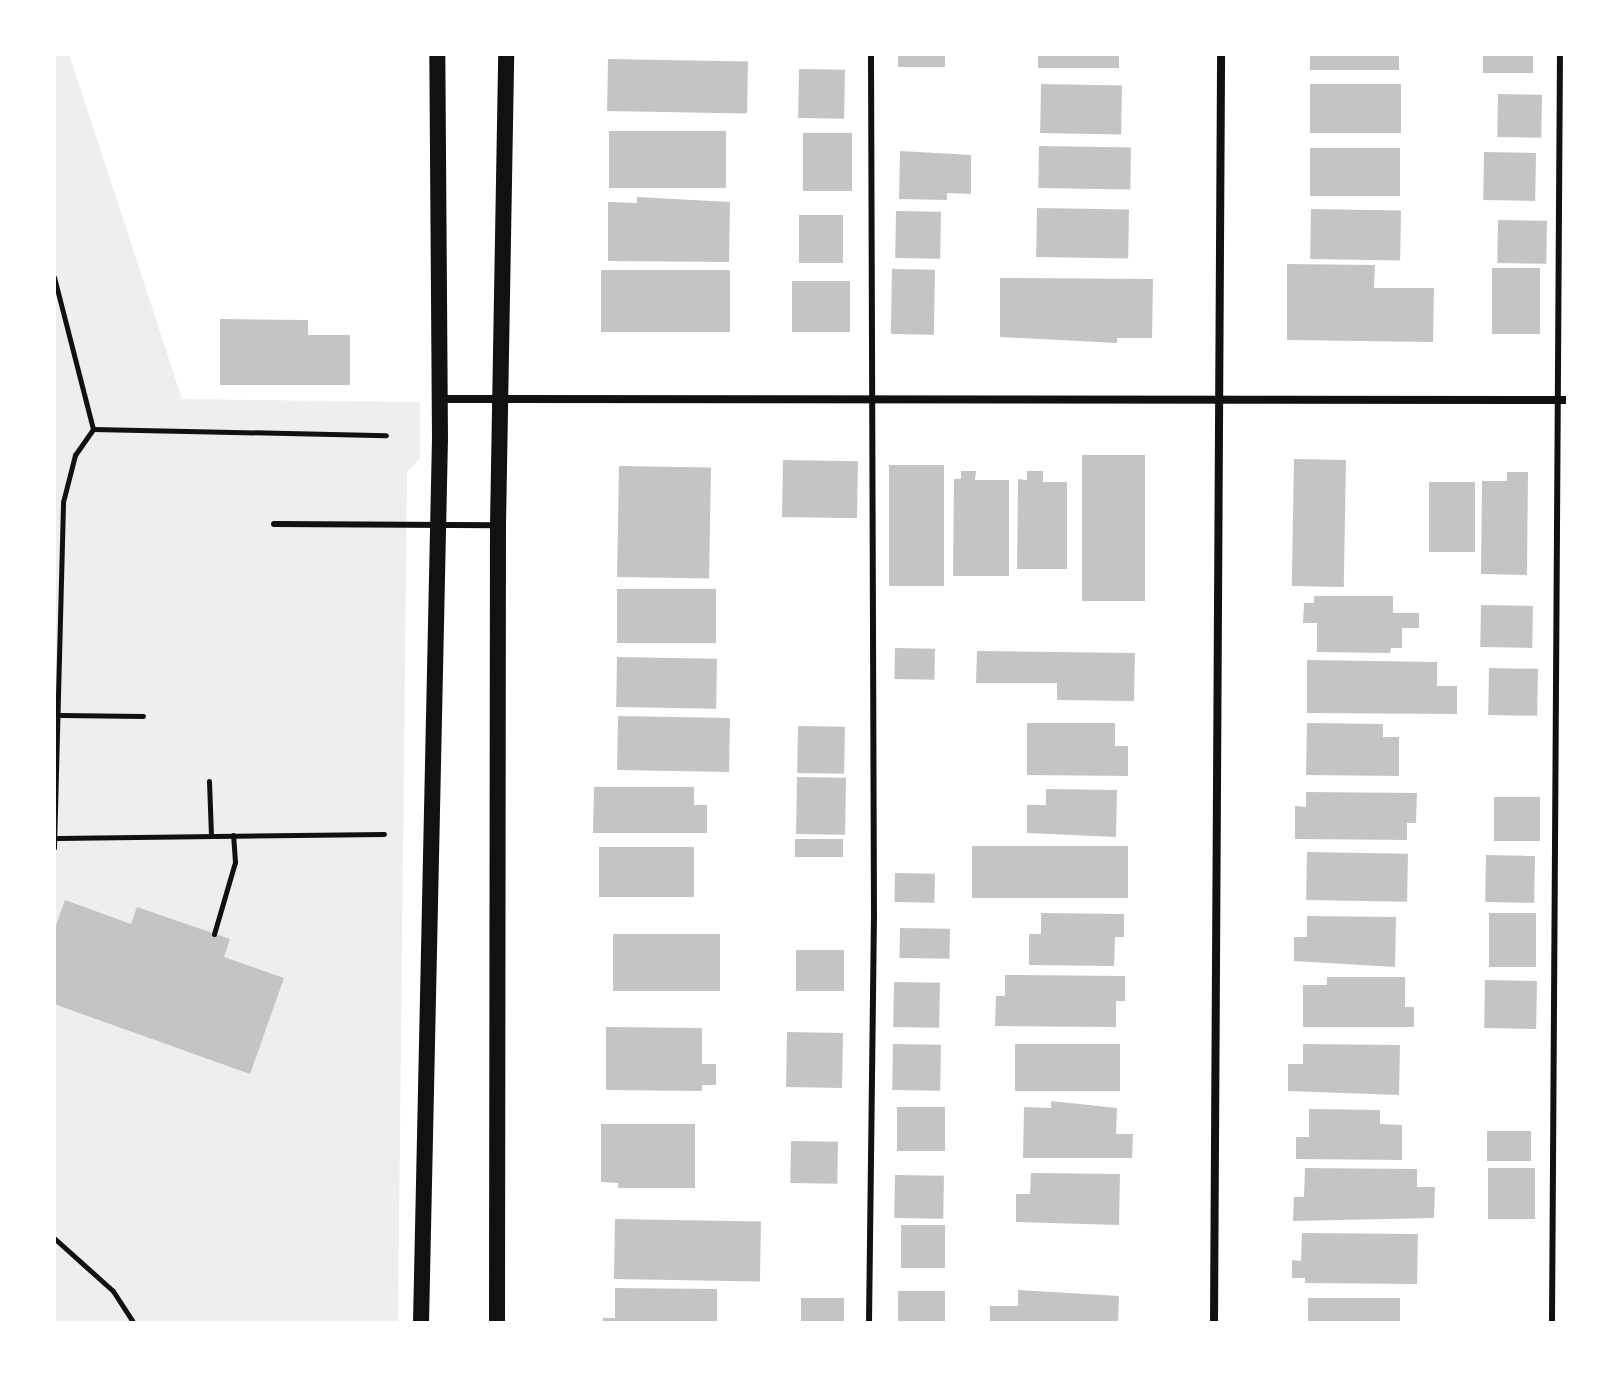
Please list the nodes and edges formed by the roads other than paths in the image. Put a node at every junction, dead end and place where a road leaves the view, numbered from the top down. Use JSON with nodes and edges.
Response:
{"nodes":[{"id":1,"x":437,"y":54,"type":"edge"},
{"id":2,"x":506,"y":54,"type":"edge"},
{"id":3,"x":871,"y":54,"type":"edge"},
{"id":4,"x":1221,"y":54,"type":"edge"},
{"id":5,"x":1560,"y":54,"type":"edge"},
{"id":6,"x":1218,"y":398,"type":"junction"},
{"id":7,"x":440,"y":399,"type":"junction"},
{"id":8,"x":869,"y":400,"type":"junction"},
{"id":9,"x":1555,"y":400,"type":"junction"},
{"id":10,"x":1568,"y":400,"type":"edge"},
{"id":11,"x":501,"y":401,"type":"junction"},
{"id":12,"x":274,"y":524,"type":"dead end"},
{"id":13,"x":437,"y":524,"type":"junction"},
{"id":14,"x":498,"y":525,"type":"junction"},
{"id":15,"x":421,"y":1323,"type":"edge"},
{"id":16,"x":497,"y":1323,"type":"edge"},
{"id":17,"x":869,"y":1323,"type":"edge"},
{"id":18,"x":1214,"y":1323,"type":"edge"},
{"id":19,"x":1552,"y":1323,"type":"edge"}],
"edges":[{"from":1,"to":7,"type":"main road"},
{"from":2,"to":11,"type":"main road"},
{"from":3,"to":8,"type":"lane"},
{"from":4,"to":6,"type":"street"},
{"from":5,"to":9,"type":"lane"},
{"from":6,"to":8,"type":"street"},
{"from":6,"to":9,"type":"street"},
{"from":6,"to":18,"type":"street"},
{"from":7,"to":11,"type":"street"},
{"from":7,"to":13,"type":"main road"},
{"from":8,"to":11,"type":"street"},
{"from":8,"to":17,"type":"lane"},
{"from":9,"to":10,"type":"street"},
{"from":9,"to":19,"type":"lane"},
{"from":11,"to":14,"type":"main road"},
{"from":12,"to":13,"type":"lane"},
{"from":13,"to":14,"type":"lane"},
{"from":13,"to":15,"type":"main road"},
{"from":14,"to":16,"type":"main road"}]}
